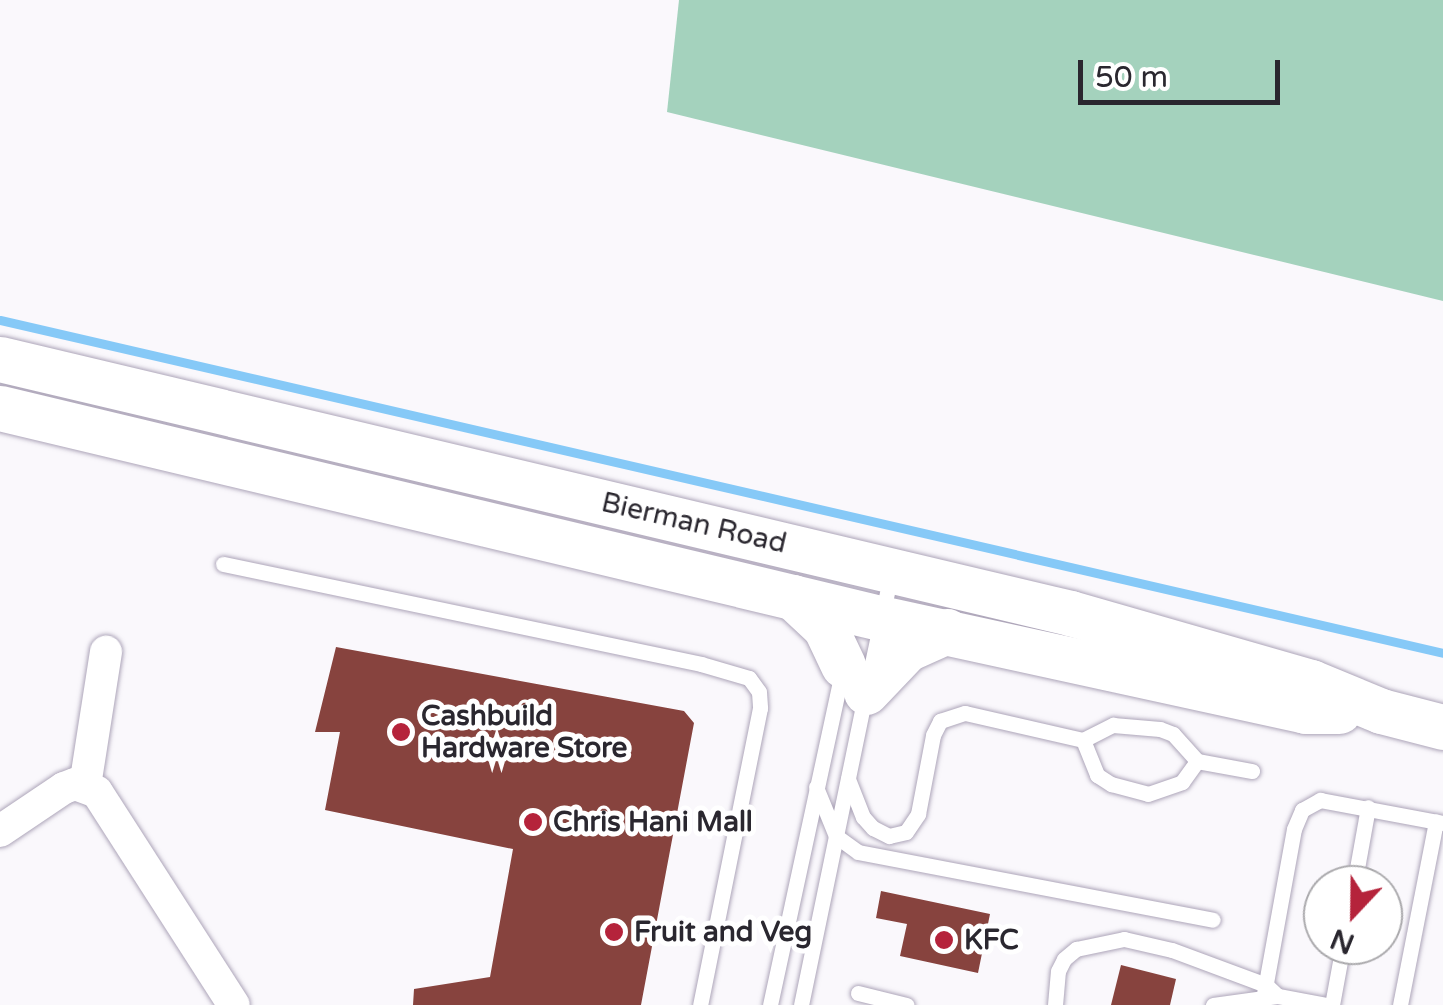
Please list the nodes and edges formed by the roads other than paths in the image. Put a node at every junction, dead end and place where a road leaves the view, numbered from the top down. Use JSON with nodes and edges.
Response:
{"nodes":[{"id":1,"x":0,"y":359,"type":"edge"},
{"id":2,"x":0,"y":408,"type":"edge"},
{"id":3,"x":223,"y":564,"type":"dead end"},
{"id":4,"x":870,"y":590,"type":"junction"},
{"id":5,"x":793,"y":597,"type":"junction"},
{"id":6,"x":948,"y":630,"type":"junction"},
{"id":7,"x":106,"y":652,"type":"dead end"},
{"id":8,"x":854,"y":678,"type":"junction"},
{"id":9,"x":1381,"y":711,"type":"junction"},
{"id":10,"x":1443,"y":728,"type":"edge"},
{"id":11,"x":1083,"y":740,"type":"junction"},
{"id":12,"x":1198,"y":761,"type":"junction"},
{"id":13,"x":1252,"y":770,"type":"dead end"},
{"id":14,"x":848,"y":779,"type":"junction"},
{"id":15,"x":815,"y":784,"type":"junction"},
{"id":16,"x":85,"y":786,"type":"junction"},
{"id":17,"x":1368,"y":808,"type":"junction"},
{"id":18,"x":1440,"y":822,"type":"edge"},
{"id":19,"x":0,"y":831,"type":"edge"},
{"id":20,"x":836,"y":836,"type":"junction"},
{"id":21,"x":1358,"y":865,"type":"edge"},
{"id":22,"x":1213,"y":920,"type":"dead end"},
{"id":23,"x":1339,"y":965,"type":"edge"},
{"id":24,"x":858,"y":992,"type":"dead end"},
{"id":25,"x":1268,"y":996,"type":"edge"},
{"id":26,"x":234,"y":1005,"type":"edge"},
{"id":27,"x":700,"y":1005,"type":"edge"},
{"id":28,"x":770,"y":1005,"type":"edge"},
{"id":29,"x":801,"y":1005,"type":"edge"},
{"id":30,"x":907,"y":1005,"type":"edge"},
{"id":31,"x":1055,"y":1005,"type":"edge"},
{"id":32,"x":1213,"y":1005,"type":"edge"},
{"id":33,"x":1330,"y":1005,"type":"edge"},
{"id":34,"x":1400,"y":1005,"type":"edge"}],
"edges":[{"from":1,"to":4,"type":"main road","name":"Bierman Road"},
{"from":2,"to":5,"type":"main road","name":"Bierman Road"},
{"from":3,"to":27,"type":"lane"},
{"from":4,"to":5,"type":"main road","name":"Bierman Road"},
{"from":4,"to":6,"type":"main road","name":"Bierman Road"},
{"from":4,"to":8,"type":"lane"},
{"from":4,"to":8,"type":"lane"},
{"from":4,"to":9,"type":"main road","name":"Bierman Road"},
{"from":5,"to":8,"type":"main road"},
{"from":6,"to":8,"type":"main road"},
{"from":6,"to":9,"type":"main road","name":"Bierman Road"},
{"from":7,"to":16,"type":"street"},
{"from":8,"to":14,"type":"lane"},
{"from":8,"to":15,"type":"lane"},
{"from":9,"to":10,"type":"main road","name":"Bierman Road"},
{"from":11,"to":12,"type":"lane"},
{"from":11,"to":12,"type":"lane"},
{"from":11,"to":14,"type":"lane"},
{"from":12,"to":13,"type":"lane"},
{"from":14,"to":20,"type":"lane"},
{"from":15,"to":20,"type":"lane"},
{"from":15,"to":28,"type":"lane"},
{"from":16,"to":19,"type":"street"},
{"from":16,"to":26,"type":"street"},
{"from":17,"to":18,"type":"lane"},
{"from":17,"to":21,"type":"lane"},
{"from":17,"to":25,"type":"lane"},
{"from":18,"to":34,"type":"lane"},
{"from":20,"to":22,"type":"lane"},
{"from":20,"to":29,"type":"lane"},
{"from":23,"to":33,"type":"lane"},
{"from":24,"to":30,"type":"lane"},
{"from":25,"to":31,"type":"lane"},
{"from":25,"to":32,"type":"lane"},
{"from":25,"to":33,"type":"lane"}]}
